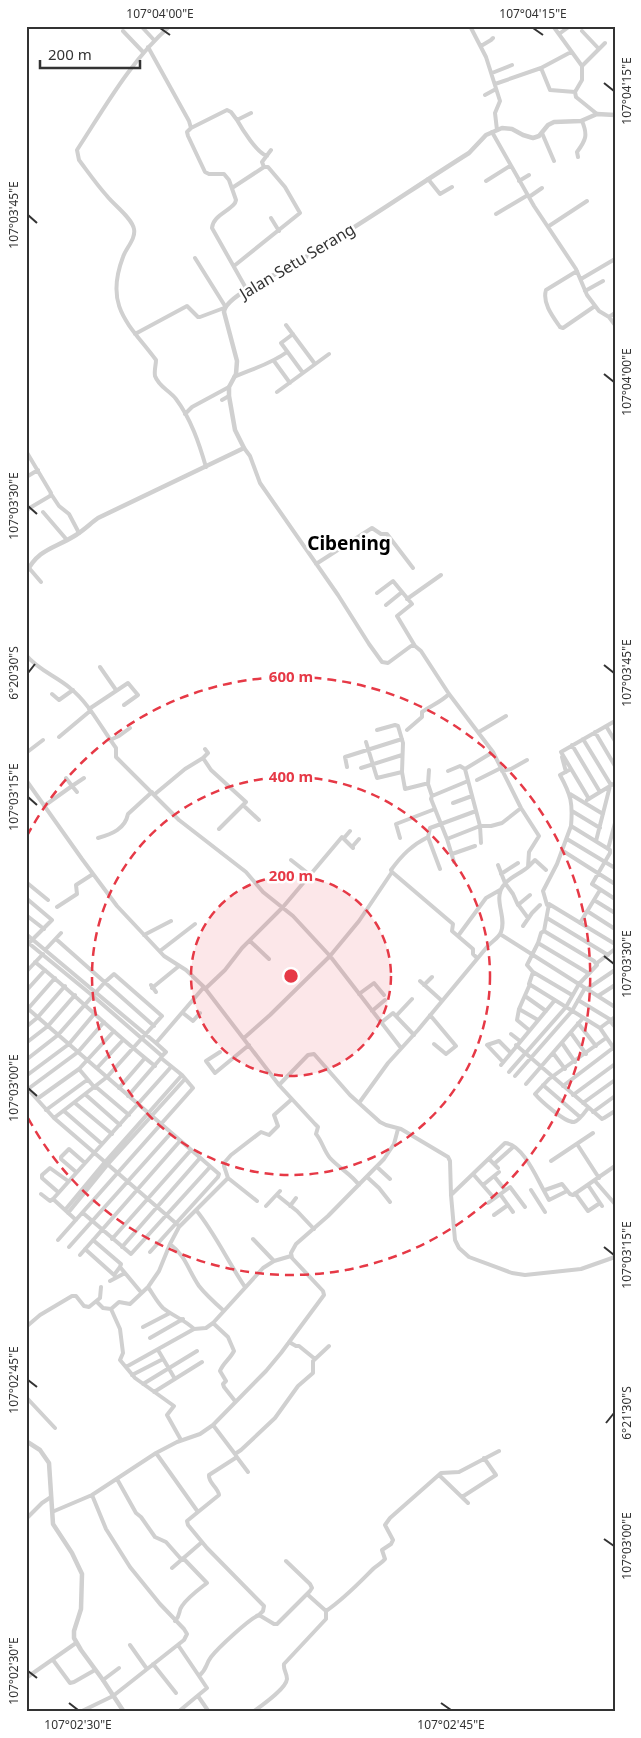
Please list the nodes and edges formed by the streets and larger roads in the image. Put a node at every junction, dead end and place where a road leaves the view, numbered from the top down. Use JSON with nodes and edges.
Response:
{"nodes":[{"id":1,"x":141,"y":26,"type":"edge"},
{"id":2,"x":170,"y":26,"type":"edge"},
{"id":3,"x":470,"y":26,"type":"edge"},
{"id":4,"x":553,"y":26,"type":"edge"},
{"id":5,"x":570,"y":26,"type":"edge"},
{"id":6,"x":123,"y":31,"type":"dead end"},
{"id":7,"x":582,"y":31,"type":"dead end"},
{"id":8,"x":559,"y":34,"type":"junction"},
{"id":9,"x":493,"y":38,"type":"dead end"},
{"id":10,"x":154,"y":40,"type":"junction"},
{"id":11,"x":605,"y":43,"type":"dead end"},
{"id":12,"x":481,"y":46,"type":"junction"},
{"id":13,"x":148,"y":47,"type":"junction"},
{"id":14,"x":599,"y":49,"type":"junction"},
{"id":15,"x":144,"y":52,"type":"junction"},
{"id":16,"x":571,"y":52,"type":"junction"},
{"id":17,"x":512,"y":65,"type":"dead end"},
{"id":18,"x":582,"y":66,"type":"junction"},
{"id":19,"x":541,"y":68,"type":"junction"},
{"id":20,"x":492,"y":73,"type":"junction"},
{"id":21,"x":496,"y":87,"type":"junction"},
{"id":22,"x":575,"y":92,"type":"junction"},
{"id":23,"x":484,"y":94,"type":"dead end"},
{"id":24,"x":251,"y":113,"type":"dead end"},
{"id":25,"x":597,"y":114,"type":"junction"},
{"id":26,"x":615,"y":116,"type":"edge"},
{"id":27,"x":237,"y":120,"type":"junction"},
{"id":28,"x":582,"y":121,"type":"junction"},
{"id":29,"x":191,"y":128,"type":"junction"},
{"id":30,"x":494,"y":131,"type":"junction"},
{"id":31,"x":542,"y":133,"type":"junction"},
{"id":32,"x":271,"y":150,"type":"dead end"},
{"id":33,"x":267,"y":156,"type":"junction"},
{"id":34,"x":578,"y":157,"type":"dead end"},
{"id":35,"x":554,"y":161,"type":"dead end"},
{"id":36,"x":510,"y":166,"type":"junction"},
{"id":37,"x":264,"y":167,"type":"junction"},
{"id":38,"x":528,"y":175,"type":"dead end"},
{"id":39,"x":428,"y":178,"type":"junction"},
{"id":40,"x":486,"y":181,"type":"dead end"},
{"id":41,"x":519,"y":181,"type":"junction"},
{"id":42,"x":452,"y":186,"type":"dead end"},
{"id":43,"x":232,"y":188,"type":"junction"},
{"id":44,"x":542,"y":188,"type":"dead end"},
{"id":45,"x":528,"y":196,"type":"junction"},
{"id":46,"x":588,"y":200,"type":"dead end"},
{"id":47,"x":496,"y":214,"type":"dead end"},
{"id":48,"x":271,"y":218,"type":"dead end"},
{"id":49,"x":549,"y":226,"type":"junction"},
{"id":50,"x":279,"y":231,"type":"junction"},
{"id":51,"x":195,"y":258,"type":"dead end"},
{"id":52,"x":615,"y":259,"type":"edge"},
{"id":53,"x":234,"y":266,"type":"junction"},
{"id":54,"x":577,"y":271,"type":"junction"},
{"id":55,"x":581,"y":279,"type":"junction"},
{"id":56,"x":603,"y":281,"type":"dead end"},
{"id":57,"x":247,"y":290,"type":"junction"},
{"id":58,"x":585,"y":291,"type":"junction"},
{"id":59,"x":595,"y":306,"type":"junction"},
{"id":60,"x":225,"y":307,"type":"junction"},
{"id":61,"x":615,"y":313,"type":"edge"},
{"id":62,"x":608,"y":318,"type":"junction"},
{"id":63,"x":286,"y":325,"type":"dead end"},
{"id":64,"x":615,"y":325,"type":"edge"},
{"id":65,"x":134,"y":334,"type":"junction"},
{"id":66,"x":293,"y":334,"type":"junction"},
{"id":67,"x":287,"y":352,"type":"junction"},
{"id":68,"x":329,"y":354,"type":"dead end"},
{"id":69,"x":274,"y":361,"type":"junction"},
{"id":70,"x":315,"y":364,"type":"junction"},
{"id":71,"x":303,"y":373,"type":"junction"},
{"id":72,"x":234,"y":377,"type":"junction"},
{"id":73,"x":290,"y":383,"type":"junction"},
{"id":74,"x":229,"y":387,"type":"junction"},
{"id":75,"x":277,"y":392,"type":"dead end"},
{"id":76,"x":229,"y":396,"type":"junction"},
{"id":77,"x":222,"y":400,"type":"dead end"},
{"id":78,"x":185,"y":414,"type":"junction"},
{"id":79,"x":244,"y":448,"type":"junction"},
{"id":80,"x":26,"y":451,"type":"edge"},
{"id":81,"x":206,"y":467,"type":"junction"},
{"id":82,"x":38,"y":470,"type":"junction"},
{"id":83,"x":28,"y":476,"type":"dead end"},
{"id":84,"x":51,"y":494,"type":"junction"},
{"id":85,"x":43,"y":512,"type":"dead end"},
{"id":86,"x":26,"y":514,"type":"edge"},
{"id":87,"x":79,"y":533,"type":"junction"},
{"id":88,"x":66,"y":540,"type":"junction"},
{"id":89,"x":316,"y":564,"type":"junction"},
{"id":90,"x":413,"y":568,"type":"dead end"},
{"id":91,"x":27,"y":571,"type":"edge"},
{"id":92,"x":441,"y":575,"type":"dead end"},
{"id":93,"x":41,"y":582,"type":"dead end"},
{"id":94,"x":402,"y":592,"type":"junction"},
{"id":95,"x":377,"y":593,"type":"dead end"},
{"id":96,"x":407,"y":599,"type":"junction"},
{"id":97,"x":386,"y":605,"type":"dead end"},
{"id":98,"x":415,"y":646,"type":"junction"},
{"id":99,"x":26,"y":655,"type":"edge"},
{"id":100,"x":100,"y":667,"type":"dead end"},
{"id":101,"x":73,"y":690,"type":"junction"},
{"id":102,"x":116,"y":690,"type":"junction"},
{"id":103,"x":52,"y":694,"type":"dead end"},
{"id":104,"x":450,"y":694,"type":"junction"},
{"id":105,"x":124,"y":705,"type":"dead end"},
{"id":106,"x":89,"y":710,"type":"junction"},
{"id":107,"x":506,"y":716,"type":"dead end"},
{"id":108,"x":615,"y":721,"type":"edge"},
{"id":109,"x":606,"y":726,"type":"junction"},
{"id":110,"x":130,"y":728,"type":"dead end"},
{"id":111,"x":377,"y":730,"type":"dead end"},
{"id":112,"x":407,"y":730,"type":"dead end"},
{"id":113,"x":479,"y":732,"type":"junction"},
{"id":114,"x":595,"y":732,"type":"junction"},
{"id":115,"x":59,"y":737,"type":"dead end"},
{"id":116,"x":402,"y":739,"type":"junction"},
{"id":117,"x":584,"y":739,"type":"junction"},
{"id":118,"x":43,"y":740,"type":"dead end"},
{"id":119,"x":110,"y":740,"type":"junction"},
{"id":120,"x":615,"y":741,"type":"edge"},
{"id":121,"x":366,"y":742,"type":"dead end"},
{"id":122,"x":572,"y":745,"type":"junction"},
{"id":123,"x":205,"y":749,"type":"dead end"},
{"id":124,"x":369,"y":749,"type":"junction"},
{"id":125,"x":493,"y":752,"type":"junction"},
{"id":126,"x":561,"y":752,"type":"junction"},
{"id":127,"x":26,"y":753,"type":"edge"},
{"id":128,"x":402,"y":755,"type":"junction"},
{"id":129,"x":203,"y":758,"type":"junction"},
{"id":130,"x":528,"y":760,"type":"dead end"},
{"id":131,"x":374,"y":764,"type":"junction"},
{"id":132,"x":615,"y":766,"type":"edge"},
{"id":133,"x":347,"y":767,"type":"dead end"},
{"id":134,"x":361,"y":768,"type":"dead end"},
{"id":135,"x":465,"y":769,"type":"junction"},
{"id":136,"x":502,"y":769,"type":"junction"},
{"id":137,"x":571,"y":769,"type":"junction"},
{"id":138,"x":429,"y":770,"type":"dead end"},
{"id":139,"x":448,"y":771,"type":"dead end"},
{"id":140,"x":402,"y":772,"type":"junction"},
{"id":141,"x":566,"y":772,"type":"junction"},
{"id":142,"x":66,"y":778,"type":"dead end"},
{"id":143,"x":84,"y":778,"type":"dead end"},
{"id":144,"x":26,"y":780,"type":"edge"},
{"id":145,"x":477,"y":780,"type":"dead end"},
{"id":146,"x":468,"y":781,"type":"junction"},
{"id":147,"x":428,"y":784,"type":"junction"},
{"id":148,"x":612,"y":785,"type":"edge"},
{"id":149,"x":72,"y":786,"type":"junction"},
{"id":150,"x":404,"y":788,"type":"junction"},
{"id":151,"x":398,"y":790,"type":"dead end"},
{"id":152,"x":77,"y":792,"type":"dead end"},
{"id":153,"x":600,"y":792,"type":"junction"},
{"id":154,"x":153,"y":793,"type":"junction"},
{"id":155,"x":570,"y":794,"type":"junction"},
{"id":156,"x":432,"y":796,"type":"junction"},
{"id":157,"x":472,"y":796,"type":"junction"},
{"id":158,"x":589,"y":798,"type":"junction"},
{"id":159,"x":583,"y":802,"type":"junction"},
{"id":160,"x":453,"y":803,"type":"dead end"},
{"id":161,"x":44,"y":806,"type":"junction"},
{"id":162,"x":244,"y":806,"type":"junction"},
{"id":163,"x":521,"y":808,"type":"junction"},
{"id":164,"x":435,"y":809,"type":"junction"},
{"id":165,"x":572,"y":810,"type":"junction"},
{"id":166,"x":476,"y":811,"type":"junction"},
{"id":167,"x":603,"y":814,"type":"junction"},
{"id":168,"x":259,"y":820,"type":"dead end"},
{"id":169,"x":615,"y":823,"type":"edge"},
{"id":170,"x":440,"y":824,"type":"junction"},
{"id":171,"x":480,"y":826,"type":"junction"},
{"id":172,"x":571,"y":826,"type":"junction"},
{"id":173,"x":600,"y":828,"type":"junction"},
{"id":174,"x":219,"y":829,"type":"dead end"},
{"id":175,"x":350,"y":831,"type":"dead end"},
{"id":176,"x":428,"y":837,"type":"junction"},
{"id":177,"x":98,"y":838,"type":"dead end"},
{"id":178,"x":344,"y":838,"type":"junction"},
{"id":179,"x":400,"y":838,"type":"dead end"},
{"id":180,"x":447,"y":839,"type":"junction"},
{"id":181,"x":568,"y":839,"type":"junction"},
{"id":182,"x":359,"y":840,"type":"dead end"},
{"id":183,"x":596,"y":842,"type":"junction"},
{"id":184,"x":482,"y":844,"type":"dead end"},
{"id":185,"x":475,"y":846,"type":"dead end"},
{"id":186,"x":611,"y":848,"type":"edge"},
{"id":187,"x":563,"y":851,"type":"junction"},
{"id":188,"x":452,"y":854,"type":"junction"},
{"id":189,"x":291,"y":860,"type":"dead end"},
{"id":190,"x":454,"y":862,"type":"dead end"},
{"id":191,"x":605,"y":862,"type":"junction"},
{"id":192,"x":518,"y":863,"type":"dead end"},
{"id":193,"x":498,"y":865,"type":"dead end"},
{"id":194,"x":529,"y":866,"type":"junction"},
{"id":195,"x":615,"y":868,"type":"edge"},
{"id":196,"x":440,"y":869,"type":"dead end"},
{"id":197,"x":546,"y":870,"type":"dead end"},
{"id":198,"x":392,"y":872,"type":"junction"},
{"id":199,"x":598,"y":873,"type":"junction"},
{"id":200,"x":93,"y":874,"type":"junction"},
{"id":201,"x":501,"y":874,"type":"junction"},
{"id":202,"x":310,"y":875,"type":"junction"},
{"id":203,"x":26,"y":882,"type":"edge"},
{"id":204,"x":505,"y":883,"type":"junction"},
{"id":205,"x":615,"y":884,"type":"edge"},
{"id":206,"x":500,"y":890,"type":"junction"},
{"id":207,"x":600,"y":890,"type":"junction"},
{"id":208,"x":530,"y":895,"type":"dead end"},
{"id":209,"x":26,"y":898,"type":"edge"},
{"id":210,"x":615,"y":899,"type":"edge"},
{"id":211,"x":48,"y":900,"type":"dead end"},
{"id":212,"x":594,"y":900,"type":"junction"},
{"id":213,"x":518,"y":905,"type":"junction"},
{"id":214,"x":540,"y":905,"type":"dead end"},
{"id":215,"x":547,"y":905,"type":"junction"},
{"id":216,"x":56,"y":907,"type":"dead end"},
{"id":217,"x":283,"y":907,"type":"junction"},
{"id":218,"x":587,"y":911,"type":"junction"},
{"id":219,"x":615,"y":913,"type":"edge"},
{"id":220,"x":26,"y":915,"type":"edge"},
{"id":221,"x":528,"y":918,"type":"junction"},
{"id":222,"x":547,"y":918,"type":"junction"},
{"id":223,"x":171,"y":921,"type":"dead end"},
{"id":224,"x":580,"y":923,"type":"junction"},
{"id":225,"x":195,"y":924,"type":"dead end"},
{"id":226,"x":523,"y":926,"type":"dead end"},
{"id":227,"x":44,"y":929,"type":"junction"},
{"id":228,"x":615,"y":929,"type":"edge"},
{"id":229,"x":544,"y":931,"type":"junction"},
{"id":230,"x":61,"y":933,"type":"dead end"},
{"id":231,"x":26,"y":934,"type":"edge"},
{"id":232,"x":500,"y":934,"type":"junction"},
{"id":233,"x":144,"y":935,"type":"junction"},
{"id":234,"x":458,"y":936,"type":"junction"},
{"id":235,"x":56,"y":939,"type":"junction"},
{"id":236,"x":250,"y":941,"type":"junction"},
{"id":237,"x":30,"y":942,"type":"edge"},
{"id":238,"x":538,"y":943,"type":"junction"},
{"id":239,"x":615,"y":944,"type":"edge"},
{"id":240,"x":615,"y":949,"type":"edge"},
{"id":241,"x":43,"y":951,"type":"junction"},
{"id":242,"x":160,"y":951,"type":"junction"},
{"id":243,"x":608,"y":955,"type":"junction"},
{"id":244,"x":330,"y":956,"type":"junction"},
{"id":245,"x":532,"y":956,"type":"junction"},
{"id":246,"x":477,"y":958,"type":"junction"},
{"id":247,"x":269,"y":959,"type":"dead end"},
{"id":248,"x":35,"y":962,"type":"junction"},
{"id":249,"x":597,"y":963,"type":"junction"},
{"id":250,"x":179,"y":966,"type":"junction"},
{"id":251,"x":45,"y":970,"type":"junction"},
{"id":252,"x":615,"y":970,"type":"edge"},
{"id":253,"x":26,"y":972,"type":"edge"},
{"id":254,"x":533,"y":972,"type":"junction"},
{"id":255,"x":588,"y":974,"type":"junction"},
{"id":256,"x":432,"y":977,"type":"dead end"},
{"id":257,"x":55,"y":978,"type":"junction"},
{"id":258,"x":420,"y":981,"type":"dead end"},
{"id":259,"x":105,"y":982,"type":"junction"},
{"id":260,"x":530,"y":984,"type":"junction"},
{"id":261,"x":579,"y":984,"type":"junction"},
{"id":262,"x":424,"y":985,"type":"junction"},
{"id":263,"x":615,"y":985,"type":"edge"},
{"id":264,"x":65,"y":986,"type":"junction"},
{"id":265,"x":205,"y":988,"type":"junction"},
{"id":266,"x":585,"y":988,"type":"junction"},
{"id":267,"x":26,"y":991,"type":"edge"},
{"id":268,"x":156,"y":992,"type":"dead end"},
{"id":269,"x":95,"y":994,"type":"junction"},
{"id":270,"x":359,"y":994,"type":"junction"},
{"id":271,"x":75,"y":995,"type":"junction"},
{"id":272,"x":384,"y":995,"type":"dead end"},
{"id":273,"x":572,"y":995,"type":"junction"},
{"id":274,"x":525,"y":996,"type":"junction"},
{"id":275,"x":598,"y":996,"type":"junction"},
{"id":276,"x":412,"y":999,"type":"dead end"},
{"id":277,"x":385,"y":1000,"type":"dead end"},
{"id":278,"x":441,"y":1000,"type":"junction"},
{"id":279,"x":555,"y":1000,"type":"junction"},
{"id":280,"x":578,"y":1000,"type":"junction"},
{"id":281,"x":614,"y":1004,"type":"edge"},
{"id":282,"x":85,"y":1005,"type":"junction"},
{"id":283,"x":566,"y":1007,"type":"junction"},
{"id":284,"x":27,"y":1009,"type":"edge"},
{"id":285,"x":520,"y":1009,"type":"junction"},
{"id":286,"x":372,"y":1011,"type":"junction"},
{"id":287,"x":546,"y":1011,"type":"junction"},
{"id":288,"x":571,"y":1011,"type":"junction"},
{"id":289,"x":95,"y":1013,"type":"junction"},
{"id":290,"x":183,"y":1013,"type":"junction"},
{"id":291,"x":200,"y":1014,"type":"dead end"},
{"id":292,"x":430,"y":1015,"type":"junction"},
{"id":293,"x":396,"y":1016,"type":"junction"},
{"id":294,"x":37,"y":1018,"type":"junction"},
{"id":295,"x":583,"y":1018,"type":"junction"},
{"id":296,"x":612,"y":1019,"type":"edge"},
{"id":297,"x":538,"y":1020,"type":"junction"},
{"id":298,"x":104,"y":1022,"type":"junction"},
{"id":299,"x":382,"y":1022,"type":"dead end"},
{"id":300,"x":578,"y":1023,"type":"junction"},
{"id":301,"x":48,"y":1026,"type":"junction"},
{"id":302,"x":154,"y":1026,"type":"junction"},
{"id":303,"x":26,"y":1027,"type":"edge"},
{"id":304,"x":615,"y":1027,"type":"edge"},
{"id":305,"x":600,"y":1028,"type":"junction"},
{"id":306,"x":529,"y":1030,"type":"junction"},
{"id":307,"x":114,"y":1031,"type":"junction"},
{"id":308,"x":571,"y":1033,"type":"junction"},
{"id":309,"x":414,"y":1034,"type":"junction"},
{"id":310,"x":511,"y":1034,"type":"dead end"},
{"id":311,"x":58,"y":1035,"type":"junction"},
{"id":312,"x":144,"y":1036,"type":"junction"},
{"id":313,"x":244,"y":1038,"type":"junction"},
{"id":314,"x":606,"y":1038,"type":"junction"},
{"id":315,"x":123,"y":1040,"type":"junction"},
{"id":316,"x":26,"y":1043,"type":"edge"},
{"id":317,"x":156,"y":1043,"type":"junction"},
{"id":318,"x":518,"y":1043,"type":"junction"},
{"id":319,"x":562,"y":1043,"type":"junction"},
{"id":320,"x":69,"y":1044,"type":"junction"},
{"id":321,"x":434,"y":1044,"type":"dead end"},
{"id":322,"x":249,"y":1045,"type":"junction"},
{"id":323,"x":596,"y":1046,"type":"junction"},
{"id":324,"x":401,"y":1048,"type":"junction"},
{"id":325,"x":134,"y":1049,"type":"junction"},
{"id":326,"x":614,"y":1049,"type":"edge"},
{"id":327,"x":78,"y":1052,"type":"junction"},
{"id":328,"x":220,"y":1052,"type":"dead end"},
{"id":329,"x":510,"y":1052,"type":"junction"},
{"id":330,"x":553,"y":1053,"type":"junction"},
{"id":331,"x":527,"y":1054,"type":"junction"},
{"id":332,"x":586,"y":1054,"type":"junction"},
{"id":333,"x":163,"y":1056,"type":"junction"},
{"id":334,"x":144,"y":1058,"type":"junction"},
{"id":335,"x":531,"y":1058,"type":"junction"},
{"id":336,"x":26,"y":1060,"type":"edge"},
{"id":337,"x":88,"y":1060,"type":"junction"},
{"id":338,"x":575,"y":1062,"type":"junction"},
{"id":339,"x":615,"y":1064,"type":"edge"},
{"id":340,"x":154,"y":1066,"type":"junction"},
{"id":341,"x":171,"y":1066,"type":"junction"},
{"id":342,"x":541,"y":1067,"type":"junction"},
{"id":343,"x":98,"y":1068,"type":"junction"},
{"id":344,"x":79,"y":1069,"type":"junction"},
{"id":345,"x":565,"y":1069,"type":"junction"},
{"id":346,"x":509,"y":1072,"type":"dead end"},
{"id":347,"x":26,"y":1076,"type":"edge"},
{"id":348,"x":515,"y":1076,"type":"dead end"},
{"id":349,"x":108,"y":1077,"type":"junction"},
{"id":350,"x":184,"y":1077,"type":"junction"},
{"id":351,"x":553,"y":1077,"type":"junction"},
{"id":352,"x":87,"y":1080,"type":"junction"},
{"id":353,"x":615,"y":1080,"type":"edge"},
{"id":354,"x":526,"y":1084,"type":"dead end"},
{"id":355,"x":279,"y":1085,"type":"junction"},
{"id":356,"x":543,"y":1085,"type":"junction"},
{"id":357,"x":563,"y":1086,"type":"junction"},
{"id":358,"x":95,"y":1087,"type":"junction"},
{"id":359,"x":27,"y":1088,"type":"edge"},
{"id":360,"x":119,"y":1088,"type":"junction"},
{"id":361,"x":86,"y":1095,"type":"junction"},
{"id":362,"x":574,"y":1095,"type":"junction"},
{"id":363,"x":128,"y":1096,"type":"junction"},
{"id":364,"x":615,"y":1096,"type":"edge"},
{"id":365,"x":37,"y":1099,"type":"junction"},
{"id":366,"x":292,"y":1099,"type":"junction"},
{"id":367,"x":75,"y":1103,"type":"junction"},
{"id":368,"x":359,"y":1103,"type":"junction"},
{"id":369,"x":583,"y":1103,"type":"junction"},
{"id":370,"x":138,"y":1104,"type":"junction"},
{"id":371,"x":588,"y":1108,"type":"junction"},
{"id":372,"x":46,"y":1110,"type":"junction"},
{"id":373,"x":64,"y":1111,"type":"junction"},
{"id":374,"x":615,"y":1111,"type":"edge"},
{"id":375,"x":593,"y":1112,"type":"junction"},
{"id":376,"x":129,"y":1115,"type":"junction"},
{"id":377,"x":150,"y":1115,"type":"junction"},
{"id":378,"x":580,"y":1117,"type":"junction"},
{"id":379,"x":54,"y":1118,"type":"junction"},
{"id":380,"x":120,"y":1124,"type":"junction"},
{"id":381,"x":161,"y":1124,"type":"junction"},
{"id":382,"x":398,"y":1128,"type":"junction"},
{"id":383,"x":170,"y":1133,"type":"junction"},
{"id":384,"x":593,"y":1133,"type":"dead end"},
{"id":385,"x":112,"y":1134,"type":"junction"},
{"id":386,"x":180,"y":1141,"type":"junction"},
{"id":387,"x":102,"y":1144,"type":"junction"},
{"id":388,"x":577,"y":1144,"type":"junction"},
{"id":389,"x":512,"y":1148,"type":"dead end"},
{"id":390,"x":191,"y":1150,"type":"junction"},
{"id":391,"x":94,"y":1153,"type":"junction"},
{"id":392,"x":200,"y":1158,"type":"junction"},
{"id":393,"x":489,"y":1159,"type":"junction"},
{"id":394,"x":551,"y":1161,"type":"dead end"},
{"id":395,"x":85,"y":1163,"type":"junction"},
{"id":396,"x":106,"y":1163,"type":"junction"},
{"id":397,"x":494,"y":1164,"type":"junction"},
{"id":398,"x":615,"y":1166,"type":"edge"},
{"id":399,"x":210,"y":1167,"type":"junction"},
{"id":400,"x":377,"y":1167,"type":"junction"},
{"id":401,"x":76,"y":1172,"type":"junction"},
{"id":402,"x":118,"y":1174,"type":"junction"},
{"id":403,"x":473,"y":1174,"type":"junction"},
{"id":404,"x":494,"y":1176,"type":"junction"},
{"id":405,"x":368,"y":1177,"type":"junction"},
{"id":406,"x":228,"y":1178,"type":"junction"},
{"id":407,"x":599,"y":1178,"type":"junction"},
{"id":408,"x":390,"y":1179,"type":"dead end"},
{"id":409,"x":68,"y":1181,"type":"junction"},
{"id":410,"x":595,"y":1181,"type":"junction"},
{"id":411,"x":128,"y":1182,"type":"junction"},
{"id":412,"x":359,"y":1185,"type":"junction"},
{"id":413,"x":483,"y":1185,"type":"junction"},
{"id":414,"x":588,"y":1185,"type":"junction"},
{"id":415,"x":542,"y":1189,"type":"junction"},
{"id":416,"x":137,"y":1190,"type":"junction"},
{"id":417,"x":505,"y":1190,"type":"junction"},
{"id":418,"x":531,"y":1190,"type":"dead end"},
{"id":419,"x":567,"y":1191,"type":"junction"},
{"id":420,"x":58,"y":1192,"type":"junction"},
{"id":421,"x":575,"y":1193,"type":"junction"},
{"id":422,"x":41,"y":1194,"type":"dead end"},
{"id":423,"x":500,"y":1194,"type":"junction"},
{"id":424,"x":451,"y":1195,"type":"junction"},
{"id":425,"x":296,"y":1198,"type":"dead end"},
{"id":426,"x":494,"y":1198,"type":"junction"},
{"id":427,"x":53,"y":1199,"type":"junction"},
{"id":428,"x":147,"y":1199,"type":"junction"},
{"id":429,"x":549,"y":1200,"type":"junction"},
{"id":430,"x":257,"y":1201,"type":"dead end"},
{"id":431,"x":390,"y":1202,"type":"dead end"},
{"id":432,"x":488,"y":1203,"type":"dead end"},
{"id":433,"x":540,"y":1204,"type":"junction"},
{"id":434,"x":615,"y":1204,"type":"edge"},
{"id":435,"x":508,"y":1205,"type":"junction"},
{"id":436,"x":266,"y":1206,"type":"dead end"},
{"id":437,"x":290,"y":1206,"type":"junction"},
{"id":438,"x":157,"y":1207,"type":"junction"},
{"id":439,"x":525,"y":1207,"type":"dead end"},
{"id":440,"x":196,"y":1210,"type":"junction"},
{"id":441,"x":66,"y":1212,"type":"junction"},
{"id":442,"x":513,"y":1212,"type":"dead end"},
{"id":443,"x":545,"y":1212,"type":"dead end"},
{"id":444,"x":83,"y":1213,"type":"junction"},
{"id":445,"x":166,"y":1215,"type":"junction"},
{"id":446,"x":494,"y":1215,"type":"dead end"},
{"id":447,"x":76,"y":1220,"type":"junction"},
{"id":448,"x":92,"y":1221,"type":"junction"},
{"id":449,"x":178,"y":1225,"type":"junction"},
{"id":450,"x":314,"y":1229,"type":"junction"},
{"id":451,"x":102,"y":1230,"type":"junction"},
{"id":452,"x":112,"y":1239,"type":"junction"},
{"id":453,"x":253,"y":1239,"type":"dead end"},
{"id":454,"x":58,"y":1240,"type":"dead end"},
{"id":455,"x":93,"y":1240,"type":"junction"},
{"id":456,"x":170,"y":1244,"type":"junction"},
{"id":457,"x":70,"y":1247,"type":"dead end"},
{"id":458,"x":122,"y":1248,"type":"junction"},
{"id":459,"x":86,"y":1249,"type":"junction"},
{"id":460,"x":150,"y":1252,"type":"dead end"},
{"id":461,"x":80,"y":1255,"type":"dead end"},
{"id":462,"x":291,"y":1256,"type":"junction"},
{"id":463,"x":615,"y":1257,"type":"edge"},
{"id":464,"x":274,"y":1261,"type":"junction"},
{"id":465,"x":120,"y":1268,"type":"junction"},
{"id":466,"x":125,"y":1273,"type":"junction"},
{"id":467,"x":115,"y":1276,"type":"junction"},
{"id":468,"x":110,"y":1281,"type":"dead end"},
{"id":469,"x":101,"y":1287,"type":"dead end"},
{"id":470,"x":148,"y":1287,"type":"junction"},
{"id":471,"x":245,"y":1287,"type":"junction"},
{"id":472,"x":140,"y":1291,"type":"dead end"},
{"id":473,"x":97,"y":1302,"type":"junction"},
{"id":474,"x":111,"y":1309,"type":"junction"},
{"id":475,"x":224,"y":1311,"type":"junction"},
{"id":476,"x":170,"y":1313,"type":"junction"},
{"id":477,"x":183,"y":1319,"type":"junction"},
{"id":478,"x":213,"y":1324,"type":"junction"},
{"id":479,"x":26,"y":1327,"type":"edge"},
{"id":480,"x":143,"y":1327,"type":"dead end"},
{"id":481,"x":194,"y":1329,"type":"junction"},
{"id":482,"x":150,"y":1338,"type":"dead end"},
{"id":483,"x":289,"y":1342,"type":"junction"},
{"id":484,"x":329,"y":1346,"type":"dead end"},
{"id":485,"x":158,"y":1350,"type":"junction"},
{"id":486,"x":197,"y":1351,"type":"dead end"},
{"id":487,"x":163,"y":1359,"type":"junction"},
{"id":488,"x":315,"y":1359,"type":"junction"},
{"id":489,"x":202,"y":1362,"type":"dead end"},
{"id":490,"x":126,"y":1367,"type":"junction"},
{"id":491,"x":169,"y":1368,"type":"junction"},
{"id":492,"x":132,"y":1375,"type":"junction"},
{"id":493,"x":175,"y":1379,"type":"junction"},
{"id":494,"x":143,"y":1384,"type":"junction"},
{"id":495,"x":154,"y":1392,"type":"junction"},
{"id":496,"x":26,"y":1397,"type":"edge"},
{"id":497,"x":235,"y":1401,"type":"junction"},
{"id":498,"x":213,"y":1426,"type":"junction"},
{"id":499,"x":54,"y":1428,"type":"dead end"},
{"id":500,"x":181,"y":1440,"type":"junction"},
{"id":501,"x":26,"y":1441,"type":"edge"},
{"id":502,"x":499,"y":1451,"type":"dead end"},
{"id":503,"x":156,"y":1453,"type":"junction"},
{"id":504,"x":236,"y":1455,"type":"junction"},
{"id":505,"x":484,"y":1458,"type":"junction"},
{"id":506,"x":248,"y":1472,"type":"dead end"},
{"id":507,"x":439,"y":1475,"type":"junction"},
{"id":508,"x":116,"y":1480,"type":"junction"},
{"id":509,"x":92,"y":1495,"type":"junction"},
{"id":510,"x":52,"y":1497,"type":"junction"},
{"id":511,"x":462,"y":1497,"type":"junction"},
{"id":512,"x":468,"y":1503,"type":"dead end"},
{"id":513,"x":52,"y":1512,"type":"junction"},
{"id":514,"x":198,"y":1512,"type":"junction"},
{"id":515,"x":26,"y":1518,"type":"edge"},
{"id":516,"x":202,"y":1542,"type":"junction"},
{"id":517,"x":182,"y":1558,"type":"junction"},
{"id":518,"x":286,"y":1561,"type":"dead end"},
{"id":519,"x":172,"y":1568,"type":"dead end"},
{"id":520,"x":307,"y":1594,"type":"junction"},
{"id":521,"x":326,"y":1611,"type":"junction"},
{"id":522,"x":259,"y":1616,"type":"junction"},
{"id":523,"x":175,"y":1621,"type":"junction"},
{"id":524,"x":76,"y":1643,"type":"junction"},
{"id":525,"x":178,"y":1644,"type":"junction"},
{"id":526,"x":130,"y":1645,"type":"dead end"},
{"id":527,"x":53,"y":1660,"type":"junction"},
{"id":528,"x":153,"y":1664,"type":"junction"},
{"id":529,"x":119,"y":1668,"type":"dead end"},
{"id":530,"x":147,"y":1669,"type":"junction"},
{"id":531,"x":95,"y":1670,"type":"junction"},
{"id":532,"x":199,"y":1676,"type":"junction"},
{"id":533,"x":26,"y":1678,"type":"edge"},
{"id":534,"x":103,"y":1680,"type":"junction"},
{"id":535,"x":176,"y":1693,"type":"dead end"},
{"id":536,"x":113,"y":1696,"type":"junction"},
{"id":537,"x":198,"y":1696,"type":"junction"},
{"id":538,"x":80,"y":1712,"type":"edge"},
{"id":539,"x":124,"y":1712,"type":"edge"},
{"id":540,"x":178,"y":1712,"type":"edge"},
{"id":541,"x":209,"y":1712,"type":"edge"},
{"id":542,"x":253,"y":1712,"type":"edge"}],
"edges":[{"from":1,"to":10,"type":"street"},
{"from":2,"to":10,"type":"street"},
{"from":3,"to":12,"type":"street"},
{"from":4,"to":8,"type":"street"},
{"from":5,"to":8,"type":"street"},
{"from":6,"to":15,"type":"street"},
{"from":7,"to":14,"type":"street"},
{"from":8,"to":16,"type":"street"},
{"from":9,"to":12,"type":"street"},
{"from":10,"to":13,"type":"street"},
{"from":11,"to":14,"type":"street"},
{"from":12,"to":20,"type":"street"},
{"from":13,"to":15,"type":"street"},
{"from":13,"to":29,"type":"street"},
{"from":14,"to":18,"type":"street"},
{"from":15,"to":65,"type":"street"},
{"from":16,"to":18,"type":"street"},
{"from":16,"to":19,"type":"street"},
{"from":17,"to":20,"type":"street"},
{"from":18,"to":22,"type":"street"},
{"from":19,"to":21,"type":"street"},
{"from":19,"to":22,"type":"street"},
{"from":20,"to":21,"type":"street"},
{"from":21,"to":23,"type":"street"},
{"from":21,"to":30,"type":"street"},
{"from":22,"to":25,"type":"street"},
{"from":24,"to":27,"type":"street"},
{"from":25,"to":26,"type":"street"},
{"from":25,"to":28,"type":"street"},
{"from":27,"to":29,"type":"street"},
{"from":27,"to":33,"type":"street"},
{"from":28,"to":31,"type":"street"},
{"from":28,"to":34,"type":"street"},
{"from":29,"to":43,"type":"street"},
{"from":30,"to":31,"type":"street"},
{"from":30,"to":36,"type":"street"},
{"from":30,"to":39,"type":"street","name":"Jalan Setu Serang"},
{"from":31,"to":35,"type":"street"},
{"from":32,"to":33,"type":"street"},
{"from":33,"to":37,"type":"street"},
{"from":36,"to":40,"type":"street"},
{"from":36,"to":41,"type":"street"},
{"from":37,"to":43,"type":"street"},
{"from":37,"to":50,"type":"street"},
{"from":38,"to":41,"type":"street"},
{"from":39,"to":42,"type":"street"},
{"from":39,"to":57,"type":"street","name":"Jalan Setu Serang"},
{"from":41,"to":45,"type":"street"},
{"from":43,"to":53,"type":"street"},
{"from":44,"to":45,"type":"street"},
{"from":45,"to":47,"type":"street"},
{"from":45,"to":49,"type":"street"},
{"from":46,"to":49,"type":"street"},
{"from":48,"to":50,"type":"street"},
{"from":49,"to":54,"type":"street"},
{"from":50,"to":53,"type":"street"},
{"from":51,"to":60,"type":"street"},
{"from":52,"to":55,"type":"street"},
{"from":53,"to":57,"type":"street"},
{"from":54,"to":55,"type":"street"},
{"from":54,"to":59,"type":"street"},
{"from":55,"to":58,"type":"street"},
{"from":56,"to":58,"type":"street"},
{"from":57,"to":60,"type":"street","name":"Jalan Setu Serang"},
{"from":58,"to":59,"type":"street"},
{"from":59,"to":62,"type":"street"},
{"from":60,"to":65,"type":"street"},
{"from":60,"to":72,"type":"street","name":"Jalan Setu Serang"},
{"from":61,"to":62,"type":"street"},
{"from":62,"to":64,"type":"street"},
{"from":63,"to":66,"type":"street"},
{"from":65,"to":78,"type":"street"},
{"from":66,"to":67,"type":"street"},
{"from":66,"to":70,"type":"street"},
{"from":67,"to":69,"type":"street"},
{"from":67,"to":71,"type":"street"},
{"from":68,"to":70,"type":"street"},
{"from":69,"to":72,"type":"street"},
{"from":69,"to":73,"type":"street"},
{"from":70,"to":71,"type":"street"},
{"from":71,"to":73,"type":"street"},
{"from":72,"to":74,"type":"street","name":"Jalan Setu Serang"},
{"from":73,"to":75,"type":"street"},
{"from":74,"to":76,"type":"street","name":"Jalan Setu Serang"},
{"from":74,"to":78,"type":"street"},
{"from":76,"to":77,"type":"street"},
{"from":76,"to":79,"type":"street","name":"Jalan Setu Serang"},
{"from":78,"to":81,"type":"street"},
{"from":79,"to":81,"type":"street"},
{"from":79,"to":89,"type":"street"},
{"from":80,"to":82,"type":"street"},
{"from":81,"to":87,"type":"street"},
{"from":82,"to":83,"type":"street"},
{"from":82,"to":84,"type":"street"},
{"from":84,"to":86,"type":"street"},
{"from":84,"to":87,"type":"street"},
{"from":85,"to":88,"type":"street"},
{"from":87,"to":88,"type":"street"},
{"from":88,"to":91,"type":"street"},
{"from":89,"to":90,"type":"street"},
{"from":89,"to":98,"type":"street"},
{"from":91,"to":93,"type":"street"},
{"from":92,"to":96,"type":"street"},
{"from":94,"to":95,"type":"street"},
{"from":94,"to":96,"type":"street"},
{"from":94,"to":97,"type":"street"},
{"from":96,"to":98,"type":"street"},
{"from":98,"to":104,"type":"street"},
{"from":99,"to":101,"type":"street"},
{"from":100,"to":102,"type":"street"},
{"from":101,"to":103,"type":"street"},
{"from":101,"to":106,"type":"street"},
{"from":102,"to":105,"type":"street"},
{"from":102,"to":106,"type":"street"},
{"from":104,"to":112,"type":"street"},
{"from":104,"to":113,"type":"street"},
{"from":106,"to":115,"type":"street"},
{"from":106,"to":119,"type":"street"},
{"from":107,"to":113,"type":"street"},
{"from":108,"to":109,"type":"street"},
{"from":109,"to":114,"type":"street"},
{"from":109,"to":120,"type":"street"},
{"from":110,"to":119,"type":"street"},
{"from":111,"to":116,"type":"street"},
{"from":113,"to":125,"type":"street"},
{"from":114,"to":117,"type":"street"},
{"from":114,"to":132,"type":"street"},
{"from":116,"to":124,"type":"street"},
{"from":116,"to":128,"type":"street"},
{"from":117,"to":122,"type":"street"},
{"from":117,"to":148,"type":"street"},
{"from":118,"to":127,"type":"street"},
{"from":119,"to":154,"type":"street"},
{"from":121,"to":124,"type":"street"},
{"from":122,"to":126,"type":"street"},
{"from":122,"to":153,"type":"street"},
{"from":123,"to":129,"type":"street"},
{"from":124,"to":131,"type":"street"},
{"from":124,"to":133,"type":"street"},
{"from":125,"to":135,"type":"street"},
{"from":125,"to":136,"type":"street"},
{"from":126,"to":137,"type":"street"},
{"from":126,"to":141,"type":"street"},
{"from":128,"to":131,"type":"street"},
{"from":128,"to":140,"type":"street"},
{"from":129,"to":154,"type":"street"},
{"from":129,"to":162,"type":"street"},
{"from":130,"to":136,"type":"street"},
{"from":131,"to":134,"type":"street"},
{"from":131,"to":140,"type":"street"},
{"from":135,"to":139,"type":"street"},
{"from":135,"to":146,"type":"street"},
{"from":136,"to":145,"type":"street"},
{"from":136,"to":163,"type":"street"},
{"from":137,"to":141,"type":"street"},
{"from":137,"to":158,"type":"street"},
{"from":138,"to":147,"type":"street"},
{"from":140,"to":150,"type":"street"},
{"from":141,"to":155,"type":"street"},
{"from":142,"to":149,"type":"street"},
{"from":143,"to":149,"type":"street"},
{"from":144,"to":161,"type":"street"},
{"from":146,"to":156,"type":"street"},
{"from":146,"to":157,"type":"street"},
{"from":147,"to":150,"type":"street"},
{"from":147,"to":156,"type":"street"},
{"from":148,"to":153,"type":"street"},
{"from":148,"to":167,"type":"street"},
{"from":149,"to":152,"type":"street"},
{"from":149,"to":161,"type":"street"},
{"from":150,"to":151,"type":"street"},
{"from":153,"to":158,"type":"street"},
{"from":154,"to":177,"type":"street"},
{"from":154,"to":217,"type":"street"},
{"from":155,"to":159,"type":"street"},
{"from":155,"to":165,"type":"street"},
{"from":156,"to":164,"type":"street"},
{"from":157,"to":160,"type":"street"},
{"from":157,"to":166,"type":"street"},
{"from":158,"to":159,"type":"street"},
{"from":159,"to":167,"type":"street"},
{"from":161,"to":200,"type":"street"},
{"from":162,"to":168,"type":"street"},
{"from":162,"to":174,"type":"street"},
{"from":163,"to":171,"type":"street"},
{"from":163,"to":194,"type":"street"},
{"from":164,"to":170,"type":"street"},
{"from":164,"to":179,"type":"street"},
{"from":165,"to":172,"type":"street"},
{"from":165,"to":173,"type":"street"},
{"from":166,"to":170,"type":"street"},
{"from":166,"to":171,"type":"street"},
{"from":167,"to":173,"type":"street"},
{"from":169,"to":186,"type":"street"},
{"from":170,"to":176,"type":"street"},
{"from":170,"to":180,"type":"street"},
{"from":171,"to":180,"type":"street"},
{"from":171,"to":184,"type":"street"},
{"from":172,"to":181,"type":"street"},
{"from":172,"to":183,"type":"street"},
{"from":173,"to":183,"type":"street"},
{"from":175,"to":178,"type":"street"},
{"from":176,"to":196,"type":"street"},
{"from":176,"to":198,"type":"street"},
{"from":178,"to":182,"type":"street"},
{"from":178,"to":202,"type":"street"},
{"from":180,"to":188,"type":"street"},
{"from":181,"to":187,"type":"street"},
{"from":181,"to":191,"type":"street"},
{"from":183,"to":186,"type":"street"},
{"from":185,"to":188,"type":"street"},
{"from":186,"to":191,"type":"street"},
{"from":187,"to":199,"type":"street"},
{"from":187,"to":215,"type":"street"},
{"from":188,"to":190,"type":"street"},
{"from":189,"to":202,"type":"street"},
{"from":191,"to":195,"type":"street"},
{"from":191,"to":199,"type":"street"},
{"from":192,"to":201,"type":"street"},
{"from":193,"to":201,"type":"street"},
{"from":194,"to":197,"type":"street"},
{"from":194,"to":204,"type":"street"},
{"from":198,"to":234,"type":"street"},
{"from":198,"to":244,"type":"street"},
{"from":199,"to":205,"type":"street"},
{"from":199,"to":207,"type":"street"},
{"from":200,"to":216,"type":"street"},
{"from":200,"to":233,"type":"street"},
{"from":201,"to":204,"type":"street"},
{"from":202,"to":217,"type":"street"},
{"from":203,"to":211,"type":"street"},
{"from":204,"to":206,"type":"street"},
{"from":204,"to":213,"type":"street"},
{"from":206,"to":232,"type":"street"},
{"from":206,"to":234,"type":"street"},
{"from":207,"to":210,"type":"street"},
{"from":207,"to":212,"type":"street"},
{"from":208,"to":213,"type":"street"},
{"from":209,"to":227,"type":"street"},
{"from":212,"to":218,"type":"street"},
{"from":212,"to":219,"type":"street"},
{"from":213,"to":221,"type":"street"},
{"from":214,"to":221,"type":"street"},
{"from":215,"to":222,"type":"street"},
{"from":215,"to":224,"type":"street"},
{"from":217,"to":236,"type":"street"},
{"from":217,"to":244,"type":"street"},
{"from":218,"to":224,"type":"street"},
{"from":218,"to":228,"type":"street"},
{"from":220,"to":227,"type":"street"},
{"from":221,"to":226,"type":"street"},
{"from":222,"to":229,"type":"street"},
{"from":222,"to":243,"type":"street"},
{"from":223,"to":233,"type":"street"},
{"from":224,"to":239,"type":"street"},
{"from":225,"to":242,"type":"street"},
{"from":227,"to":237,"type":"street"},
{"from":229,"to":238,"type":"street"},
{"from":229,"to":249,"type":"street"},
{"from":230,"to":235,"type":"street"},
{"from":231,"to":237,"type":"street"},
{"from":232,"to":245,"type":"street"},
{"from":232,"to":246,"type":"street"},
{"from":233,"to":242,"type":"street"},
{"from":234,"to":246,"type":"street"},
{"from":235,"to":241,"type":"street"},
{"from":235,"to":259,"type":"street"},
{"from":236,"to":247,"type":"street"},
{"from":236,"to":265,"type":"street"},
{"from":237,"to":241,"type":"street"},
{"from":238,"to":245,"type":"street"},
{"from":238,"to":255,"type":"street"},
{"from":240,"to":243,"type":"street"},
{"from":241,"to":248,"type":"street"},
{"from":241,"to":269,"type":"street"},
{"from":242,"to":250,"type":"street"},
{"from":243,"to":249,"type":"street"},
{"from":244,"to":270,"type":"street"},
{"from":244,"to":313,"type":"street"},
{"from":245,"to":254,"type":"street"},
{"from":245,"to":261,"type":"street"},
{"from":246,"to":278,"type":"street"},
{"from":248,"to":251,"type":"street"},
{"from":248,"to":253,"type":"street"},
{"from":249,"to":255,"type":"street"},
{"from":250,"to":265,"type":"street"},
{"from":250,"to":268,"type":"street"},
{"from":251,"to":257,"type":"street"},
{"from":251,"to":267,"type":"street"},
{"from":252,"to":266,"type":"street"},
{"from":254,"to":260,"type":"street"},
{"from":254,"to":273,"type":"street"},
{"from":255,"to":261,"type":"street"},
{"from":256,"to":262,"type":"street"},
{"from":257,"to":264,"type":"street"},
{"from":257,"to":284,"type":"street"},
{"from":258,"to":262,"type":"street"},
{"from":259,"to":269,"type":"street"},
{"from":259,"to":302,"type":"street"},
{"from":259,"to":302,"type":"street"},
{"from":260,"to":274,"type":"street"},
{"from":260,"to":279,"type":"street"},
{"from":261,"to":266,"type":"street"},
{"from":261,"to":273,"type":"street"},
{"from":262,"to":278,"type":"street"},
{"from":263,"to":275,"type":"street"},
{"from":264,"to":271,"type":"street"},
{"from":264,"to":294,"type":"street"},
{"from":265,"to":290,"type":"street"},
{"from":265,"to":313,"type":"street"},
{"from":266,"to":275,"type":"street"},
{"from":266,"to":280,"type":"street"},
{"from":269,"to":282,"type":"street"},
{"from":269,"to":312,"type":"street"},
{"from":270,"to":272,"type":"street"},
{"from":270,"to":286,"type":"street"},
{"from":271,"to":282,"type":"street"},
{"from":271,"to":301,"type":"street"},
{"from":273,"to":283,"type":"street"},
{"from":274,"to":285,"type":"street"},
{"from":274,"to":287,"type":"street"},
{"from":275,"to":281,"type":"street"},
{"from":276,"to":293,"type":"street"},
{"from":277,"to":286,"type":"street"},
{"from":278,"to":292,"type":"street"},
{"from":279,"to":283,"type":"street"},
{"from":279,"to":287,"type":"street"},
{"from":280,"to":288,"type":"street"},
{"from":280,"to":296,"type":"street"},
{"from":282,"to":289,"type":"street"},
{"from":282,"to":311,"type":"street"},
{"from":283,"to":288,"type":"street"},
{"from":283,"to":331,"type":"street"},
{"from":284,"to":294,"type":"street"},
{"from":285,"to":297,"type":"street"},
{"from":285,"to":306,"type":"street"},
{"from":286,"to":324,"type":"street"},
{"from":287,"to":297,"type":"street"},
{"from":288,"to":295,"type":"street"},
{"from":288,"to":335,"type":"street"},
{"from":289,"to":298,"type":"street"},
{"from":289,"to":320,"type":"street"},
{"from":290,"to":291,"type":"street"},
{"from":290,"to":317,"type":"street"},
{"from":292,"to":309,"type":"street"},
{"from":292,"to":321,"type":"street"},
{"from":293,"to":299,"type":"street"},
{"from":293,"to":309,"type":"street"},
{"from":294,"to":301,"type":"street"},
{"from":294,"to":303,"type":"street"},
{"from":295,"to":300,"type":"street"},
{"from":295,"to":305,"type":"street"},
{"from":296,"to":304,"type":"street"},
{"from":296,"to":305,"type":"street"},
{"from":297,"to":306,"type":"street"},
{"from":298,"to":307,"type":"street"},
{"from":298,"to":327,"type":"street"},
{"from":300,"to":308,"type":"street"},
{"from":300,"to":323,"type":"street"},
{"from":301,"to":311,"type":"street"},
{"from":301,"to":316,"type":"street"},
{"from":302,"to":312,"type":"street"},
{"from":305,"to":314,"type":"street"},
{"from":306,"to":318,"type":"street"},
{"from":307,"to":315,"type":"street"},
{"from":307,"to":337,"type":"street"},
{"from":308,"to":319,"type":"street"},
{"from":308,"to":332,"type":"street"},
{"from":309,"to":324,"type":"street"},
{"from":310,"to":318,"type":"street"},
{"from":311,"to":320,"type":"street"},
{"from":311,"to":336,"type":"street"},
{"from":312,"to":317,"type":"street"},
{"from":312,"to":325,"type":"street"},
{"from":312,"to":333,"type":"street"},
{"from":313,"to":322,"type":"street"},
{"from":314,"to":323,"type":"street"},
{"from":314,"to":326,"type":"street"},
{"from":315,"to":325,"type":"street"},
{"from":315,"to":343,"type":"street"},
{"from":317,"to":333,"type":"street"},
{"from":318,"to":329,"type":"street"},
{"from":318,"to":331,"type":"street"},
{"from":319,"to":330,"type":"street"},
{"from":319,"to":338,"type":"street"},
{"from":320,"to":327,"type":"street"},
{"from":320,"to":347,"type":"street"},
{"from":322,"to":328,"type":"street"},
{"from":322,"to":355,"type":"street"},
{"from":323,"to":332,"type":"street"},
{"from":324,"to":368,"type":"street"},
{"from":325,"to":334,"type":"street"},
{"from":325,"to":349,"type":"street"},
{"from":326,"to":357,"type":"street"},
{"from":327,"to":337,"type":"street"},
{"from":327,"to":359,"type":"street"},
{"from":329,"to":329,"type":"street"},
{"from":330,"to":342,"type":"street"},
{"from":330,"to":345,"type":"street"},
{"from":331,"to":335,"type":"street"},
{"from":331,"to":346,"type":"street"},
{"from":332,"to":338,"type":"street"},
{"from":333,"to":340,"type":"street"},
{"from":333,"to":341,"type":"street"},
{"from":334,"to":340,"type":"street"},
{"from":334,"to":360,"type":"street"},
{"from":335,"to":342,"type":"street"},
{"from":335,"to":348,"type":"street"},
{"from":337,"to":343,"type":"street"},
{"from":337,"to":344,"type":"street"},
{"from":338,"to":345,"type":"street"},
{"from":339,"to":362,"type":"street"},
{"from":340,"to":363,"type":"street"},
{"from":341,"to":350,"type":"street"},
{"from":341,"to":370,"type":"street"},
{"from":342,"to":351,"type":"street"},
{"from":342,"to":354,"type":"street"},
{"from":343,"to":349,"type":"street"},
{"from":344,"to":352,"type":"street"},
{"from":344,"to":365,"type":"street"},
{"from":345,"to":351,"type":"street"},
{"from":349,"to":358,"type":"street"},
{"from":349,"to":360,"type":"street"},
{"from":350,"to":377,"type":"street"},
{"from":350,"to":381,"type":"street"},
{"from":351,"to":356,"type":"street"},
{"from":351,"to":357,"type":"street"},
{"from":352,"to":358,"type":"street"},
{"from":352,"to":372,"type":"street"},
{"from":353,"to":369,"type":"street"},
{"from":355,"to":366,"type":"street"},
{"from":355,"to":368,"type":"street"},
{"from":356,"to":378,"type":"street"},
{"from":356,"to":378,"type":"street"},
{"from":357,"to":362,"type":"street"},
{"from":358,"to":361,"type":"street"},
{"from":358,"to":376,"type":"street"},
{"from":359,"to":365,"type":"street"},
{"from":360,"to":363,"type":"street"},
{"from":361,"to":367,"type":"street"},
{"from":361,"to":380,"type":"street"},
{"from":362,"to":369,"type":"street"},
{"from":363,"to":370,"type":"street"},
{"from":364,"to":375,"type":"street"},
{"from":365,"to":372,"type":"street"},
{"from":366,"to":406,"type":"street"},
{"from":366,"to":412,"type":"street"},
{"from":367,"to":373,"type":"street"},
{"from":367,"to":385,"type":"street"},
{"from":368,"to":382,"type":"street"},
{"from":369,"to":371,"type":"street"},
{"from":370,"to":376,"type":"street"},
{"from":370,"to":377,"type":"street"},
{"from":371,"to":375,"type":"street"},
{"from":371,"to":378,"type":"street"},
{"from":372,"to":379,"type":"street"},
{"from":373,"to":379,"type":"street"},
{"from":373,"to":387,"type":"street"},
{"from":374,"to":375,"type":"street"},
{"from":376,"to":380,"type":"street"},
{"from":377,"to":381,"type":"street"},
{"from":377,"to":396,"type":"street"},
{"from":379,"to":391,"type":"street"},
{"from":380,"to":385,"type":"street"},
{"from":381,"to":383,"type":"street"},
{"from":381,"to":402,"type":"street"},
{"from":382,"to":400,"type":"street"},
{"from":382,"to":424,"type":"street"},
{"from":383,"to":386,"type":"street"},
{"from":383,"to":411,"type":"street"},
{"from":384,"to":388,"type":"street"},
{"from":385,"to":387,"type":"street"},
{"from":386,"to":390,"type":"street"},
{"from":386,"to":416,"type":"street"},
{"from":387,"to":391,"type":"street"},
{"from":388,"to":394,"type":"street"},
{"from":388,"to":407,"type":"street"},
{"from":389,"to":397,"type":"street"},
{"from":390,"to":392,"type":"street"},
{"from":390,"to":428,"type":"street"},
{"from":391,"to":395,"type":"street"},
{"from":391,"to":396,"type":"street"},
{"from":392,"to":399,"type":"street"},
{"from":392,"to":438,"type":"street"},
{"from":393,"to":397,"type":"street"},
{"from":393,"to":403,"type":"street"},
{"from":393,"to":415,"type":"street"},
{"from":395,"to":401,"type":"street"},
{"from":395,"to":401,"type":"street"},
{"from":396,"to":402,"type":"street"},
{"from":396,"to":441,"type":"street"},
{"from":397,"to":404,"type":"street"},
{"from":398,"to":407,"type":"street"},
{"from":399,"to":445,"type":"street"},
{"from":399,"to":449,"type":"street"},
{"from":400,"to":405,"type":"street"},
{"from":400,"to":408,"type":"street"},
{"from":401,"to":409,"type":"street"},
{"from":402,"to":411,"type":"street"},
{"from":402,"to":444,"type":"street"},
{"from":403,"to":413,"type":"street"},
{"from":403,"to":424,"type":"street"},
{"from":404,"to":413,"type":"street"},
{"from":404,"to":417,"type":"street"},
{"from":405,"to":412,"type":"street"},
{"from":405,"to":431,"type":"street"},
{"from":406,"to":430,"type":"street"},
{"from":406,"to":440,"type":"street"},
{"from":407,"to":410,"type":"street"},
{"from":409,"to":420,"type":"street"},
{"from":409,"to":420,"type":"street"},
{"from":410,"to":414,"type":"street"},
{"from":410,"to":434,"type":"street"},
{"from":411,"to":416,"type":"street"},
{"from":411,"to":448,"type":"street"},
{"from":412,"to":450,"type":"street"},
{"from":413,"to":426,"type":"street"},
{"from":414,"to":421,"type":"street"},
{"from":414,"to":421,"type":"street"},
{"from":415,"to":419,"type":"street"},
{"from":415,"to":429,"type":"street"},
{"from":416,"to":428,"type":"street"},
{"from":416,"to":451,"type":"street"},
{"from":417,"to":423,"type":"street"},
{"from":417,"to":439,"type":"street"},
{"from":418,"to":433,"type":"street"},
{"from":419,"to":421,"type":"street"},
{"from":419,"to":429,"type":"street"},
{"from":420,"to":427,"type":"street"},
{"from":422,"to":427,"type":"street"},
{"from":423,"to":426,"type":"street"},
{"from":423,"to":435,"type":"street"},
{"from":424,"to":463,"type":"street"},
{"from":425,"to":437,"type":"street"},
{"from":426,"to":432,"type":"street"},
{"from":427,"to":441,"type":"street"},
{"from":428,"to":438,"type":"street"},
{"from":428,"to":452,"type":"street"},
{"from":429,"to":433,"type":"street"},
{"from":433,"to":443,"type":"street"},
{"from":435,"to":442,"type":"street"},
{"from":435,"to":446,"type":"street"},
{"from":436,"to":437,"type":"street"},
{"from":437,"to":450,"type":"street"},
{"from":438,"to":445,"type":"street"},
{"from":438,"to":458,"type":"street"},
{"from":440,"to":449,"type":"street"},
{"from":440,"to":471,"type":"street"},
{"from":441,"to":447,"type":"street"},
{"from":444,"to":447,"type":"street"},
{"from":444,"to":448,"type":"street"},
{"from":445,"to":449,"type":"street"},
{"from":445,"to":458,"type":"street"},
{"from":447,"to":454,"type":"street"},
{"from":448,"to":451,"type":"street"},
{"from":448,"to":457,"type":"street"},
{"from":449,"to":456,"type":"street"},
{"from":449,"to":460,"type":"street"},
{"from":450,"to":462,"type":"street"},
{"from":451,"to":452,"type":"street"},
{"from":451,"to":455,"type":"street"},
{"from":452,"to":458,"type":"street"},
{"from":453,"to":464,"type":"street"},
{"from":455,"to":459,"type":"street"},
{"from":455,"to":465,"type":"street"},
{"from":456,"to":470,"type":"street"},
{"from":456,"to":475,"type":"street"},
{"from":459,"to":461,"type":"street"},
{"from":459,"to":467,"type":"street"},
{"from":462,"to":464,"type":"street"},
{"from":462,"to":483,"type":"street"},
{"from":464,"to":471,"type":"street"},
{"from":465,"to":466,"type":"street"},
{"from":465,"to":467,"type":"street"},
{"from":466,"to":467,"type":"street"},
{"from":466,"to":472,"type":"street"},
{"from":467,"to":468,"type":"street"},
{"from":469,"to":473,"type":"street"},
{"from":470,"to":474,"type":"street"},
{"from":470,"to":476,"type":"street"},
{"from":471,"to":475,"type":"street"},
{"from":473,"to":474,"type":"street"},
{"from":473,"to":479,"type":"street"},
{"from":474,"to":490,"type":"street"},
{"from":475,"to":478,"type":"street"},
{"from":476,"to":477,"type":"street"},
{"from":476,"to":480,"type":"street"},
{"from":477,"to":481,"type":"street"},
{"from":477,"to":482,"type":"street"},
{"from":478,"to":481,"type":"street"},
{"from":478,"to":497,"type":"street"},
{"from":481,"to":485,"type":"street"},
{"from":483,"to":488,"type":"street"},
{"from":483,"to":497,"type":"street"},
{"from":484,"to":488,"type":"street"},
{"from":485,"to":487,"type":"street"},
{"from":485,"to":490,"type":"street"},
{"from":486,"to":491,"type":"street"},
{"from":487,"to":491,"type":"street"},
{"from":487,"to":492,"type":"street"},
{"from":488,"to":504,"type":"street"},
{"from":489,"to":493,"type":"street"},
{"from":490,"to":492,"type":"street"},
{"from":491,"to":493,"type":"street"},
{"from":491,"to":494,"type":"street"},
{"from":492,"to":494,"type":"street"},
{"from":493,"to":495,"type":"street"},
{"from":494,"to":495,"type":"street"},
{"from":495,"to":500,"type":"street"},
{"from":496,"to":499,"type":"street"},
{"from":497,"to":498,"type":"street"},
{"from":498,"to":500,"type":"street"},
{"from":498,"to":504,"type":"street"},
{"from":500,"to":503,"type":"street"},
{"from":501,"to":510,"type":"street"},
{"from":502,"to":505,"type":"street"},
{"from":503,"to":508,"type":"street"},
{"from":503,"to":514,"type":"street"},
{"from":504,"to":506,"type":"street"},
{"from":504,"to":514,"type":"street"},
{"from":505,"to":507,"type":"street"},
{"from":505,"to":511,"type":"street"},
{"from":507,"to":511,"type":"street"},
{"from":507,"to":521,"type":"street"},
{"from":508,"to":509,"type":"street"},
{"from":508,"to":517,"type":"street"},
{"from":509,"to":513,"type":"street"},
{"from":509,"to":523,"type":"street"},
{"from":510,"to":513,"type":"street"},
{"from":510,"to":515,"type":"street"},
{"from":511,"to":512,"type":"street"},
{"from":513,"to":524,"type":"street"},
{"from":514,"to":516,"type":"street"},
{"from":516,"to":517,"type":"street"},
{"from":516,"to":522,"type":"street"},
{"from":517,"to":519,"type":"street"},
{"from":517,"to":523,"type":"street"},
{"from":518,"to":520,"type":"street"},
{"from":520,"to":521,"type":"street"},
{"from":520,"to":522,"type":"street"},
{"from":521,"to":542,"type":"street"},
{"from":522,"to":532,"type":"street"},
{"from":523,"to":525,"type":"street"},
{"from":524,"to":527,"type":"street"},
{"from":524,"to":531,"type":"street"},
{"from":525,"to":528,"type":"street"},
{"from":525,"to":532,"type":"street"},
{"from":526,"to":530,"type":"street"},
{"from":527,"to":531,"type":"street"},
{"from":527,"to":533,"type":"street"},
{"from":528,"to":530,"type":"street"},
{"from":528,"to":535,"type":"street"},
{"from":529,"to":534,"type":"street"},
{"from":530,"to":536,"type":"street"},
{"from":531,"to":534,"type":"street"},
{"from":532,"to":537,"type":"street"},
{"from":534,"to":536,"type":"street"},
{"from":536,"to":538,"type":"street"},
{"from":536,"to":539,"type":"street"},
{"from":537,"to":540,"type":"street"},
{"from":537,"to":541,"type":"street"}]}
